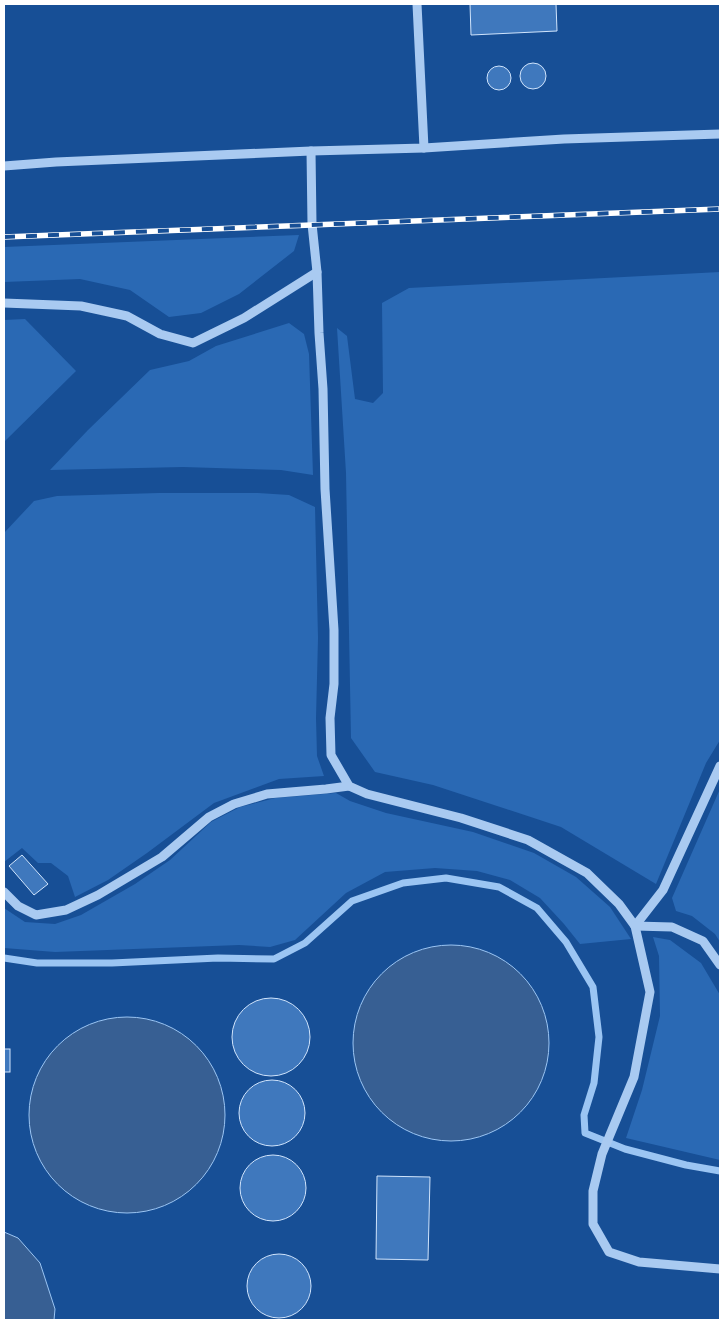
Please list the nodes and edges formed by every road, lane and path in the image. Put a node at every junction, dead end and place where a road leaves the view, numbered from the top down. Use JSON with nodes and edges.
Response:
{"nodes":[{"id":1,"x":417,"y":4,"type":"edge"},
{"id":2,"x":720,"y":134,"type":"edge"},
{"id":3,"x":424,"y":148,"type":"junction"},
{"id":4,"x":311,"y":150,"type":"junction"},
{"id":5,"x":4,"y":166,"type":"edge"},
{"id":6,"x":317,"y":272,"type":"junction"},
{"id":7,"x":4,"y":303,"type":"edge"},
{"id":8,"x":720,"y":766,"type":"edge"},
{"id":9,"x":349,"y":786,"type":"junction"},
{"id":10,"x":4,"y":892,"type":"edge"},
{"id":11,"x":635,"y":926,"type":"junction"},
{"id":12,"x":720,"y":965,"type":"edge"},
{"id":13,"x":720,"y":1269,"type":"edge"}],
"edges":[{"from":1,"to":3,"type":"lane"},
{"from":2,"to":3,"type":"lane"},
{"from":3,"to":4,"type":"lane"},
{"from":4,"to":5,"type":"lane"},
{"from":4,"to":6,"type":"lane"},
{"from":6,"to":7,"type":"lane"},
{"from":6,"to":9,"type":"lane"},
{"from":8,"to":11,"type":"lane"},
{"from":9,"to":10,"type":"lane"},
{"from":9,"to":11,"type":"lane"},
{"from":11,"to":12,"type":"lane"},
{"from":11,"to":13,"type":"lane"}]}
